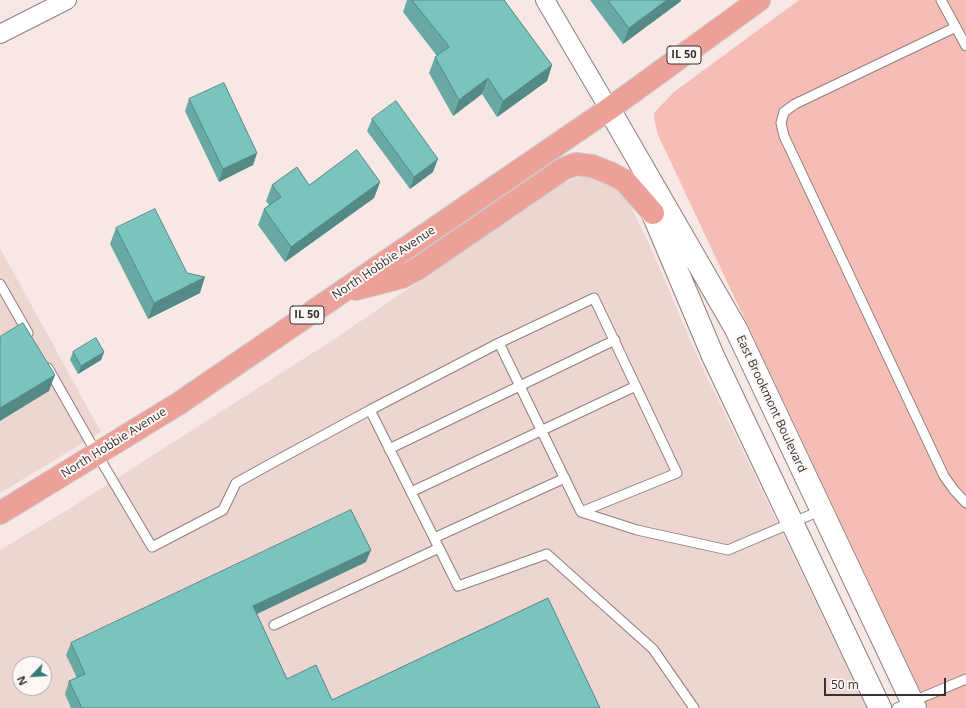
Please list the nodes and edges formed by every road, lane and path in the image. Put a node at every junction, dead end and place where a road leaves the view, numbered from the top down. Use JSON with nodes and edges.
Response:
{"nodes":[{"id":1,"x":67,"y":0,"type":"edge"},
{"id":2,"x":545,"y":0,"type":"edge"},
{"id":3,"x":759,"y":0,"type":"edge"},
{"id":4,"x":941,"y":0,"type":"edge"},
{"id":5,"x":956,"y":27,"type":"junction"},
{"id":6,"x":0,"y":34,"type":"edge"},
{"id":7,"x":966,"y":46,"type":"edge"},
{"id":8,"x":609,"y":109,"type":"junction"},
{"id":9,"x":653,"y":213,"type":"junction"},
{"id":10,"x":0,"y":284,"type":"edge"},
{"id":11,"x":339,"y":294,"type":"junction"},
{"id":12,"x":31,"y":339,"type":"edge"},
{"id":13,"x":615,"y":340,"type":"junction"},
{"id":14,"x":499,"y":343,"type":"junction"},
{"id":15,"x":43,"y":359,"type":"edge"},
{"id":16,"x":520,"y":386,"type":"junction"},
{"id":17,"x":636,"y":386,"type":"junction"},
{"id":18,"x":370,"y":410,"type":"junction"},
{"id":19,"x":541,"y":430,"type":"junction"},
{"id":20,"x":389,"y":448,"type":"junction"},
{"id":21,"x":97,"y":454,"type":"junction"},
{"id":22,"x":565,"y":478,"type":"junction"},
{"id":23,"x":411,"y":492,"type":"junction"},
{"id":24,"x":966,"y":503,"type":"edge"},
{"id":25,"x":822,"y":510,"type":"junction"},
{"id":26,"x":581,"y":512,"type":"junction"},
{"id":27,"x":0,"y":513,"type":"edge"},
{"id":28,"x":792,"y":523,"type":"junction"},
{"id":29,"x":434,"y":538,"type":"junction"},
{"id":30,"x":439,"y":548,"type":"junction"},
{"id":31,"x":274,"y":625,"type":"dead end"},
{"id":32,"x":966,"y":679,"type":"edge"},
{"id":33,"x":908,"y":706,"type":"edge"},
{"id":34,"x":694,"y":708,"type":"edge"},
{"id":35,"x":880,"y":708,"type":"edge"}],
"edges":[{"from":1,"to":6,"type":"street"},
{"from":2,"to":8,"type":"street","name":"East Brookmont Boulevard"},
{"from":3,"to":8,"type":"main road","name":"North Hobbie Avenue","number":"IL 50"},
{"from":4,"to":5,"type":"lane"},
{"from":5,"to":7,"type":"lane"},
{"from":5,"to":24,"type":"lane"},
{"from":8,"to":9,"type":"main road","name":"East Brookmont Boulevard"},
{"from":8,"to":11,"type":"main road","name":"North Hobbie Avenue","number":"IL 50"},
{"from":8,"to":25,"type":"main road","name":"East Brookmont Boulevard"},
{"from":9,"to":11,"type":"main road"},
{"from":9,"to":28,"type":"main road","name":"East Brookmont Boulevard"},
{"from":10,"to":12,"type":"lane"},
{"from":11,"to":21,"type":"main road","name":"North Hobbie Avenue","number":"IL 50"},
{"from":13,"to":14,"type":"lane"},
{"from":13,"to":16,"type":"lane"},
{"from":13,"to":17,"type":"lane"},
{"from":14,"to":16,"type":"lane"},
{"from":14,"to":18,"type":"lane"},
{"from":15,"to":21,"type":"lane"},
{"from":16,"to":19,"type":"lane"},
{"from":16,"to":20,"type":"lane"},
{"from":17,"to":19,"type":"lane"},
{"from":17,"to":26,"type":"lane"},
{"from":18,"to":20,"type":"lane"},
{"from":18,"to":21,"type":"lane"},
{"from":19,"to":22,"type":"lane"},
{"from":19,"to":23,"type":"lane"},
{"from":20,"to":23,"type":"lane"},
{"from":21,"to":27,"type":"main road","name":"North Hobbie Avenue","number":"IL 50"},
{"from":22,"to":26,"type":"lane"},
{"from":22,"to":29,"type":"lane"},
{"from":23,"to":29,"type":"lane"},
{"from":25,"to":28,"type":"lane"},
{"from":25,"to":33,"type":"main road","name":"East Brookmont Boulevard"},
{"from":26,"to":28,"type":"lane"},
{"from":28,"to":35,"type":"main road","name":"East Brookmont Boulevard"},
{"from":29,"to":30,"type":"lane"},
{"from":30,"to":31,"type":"lane"},
{"from":30,"to":34,"type":"lane"},
{"from":32,"to":33,"type":"lane"}]}
